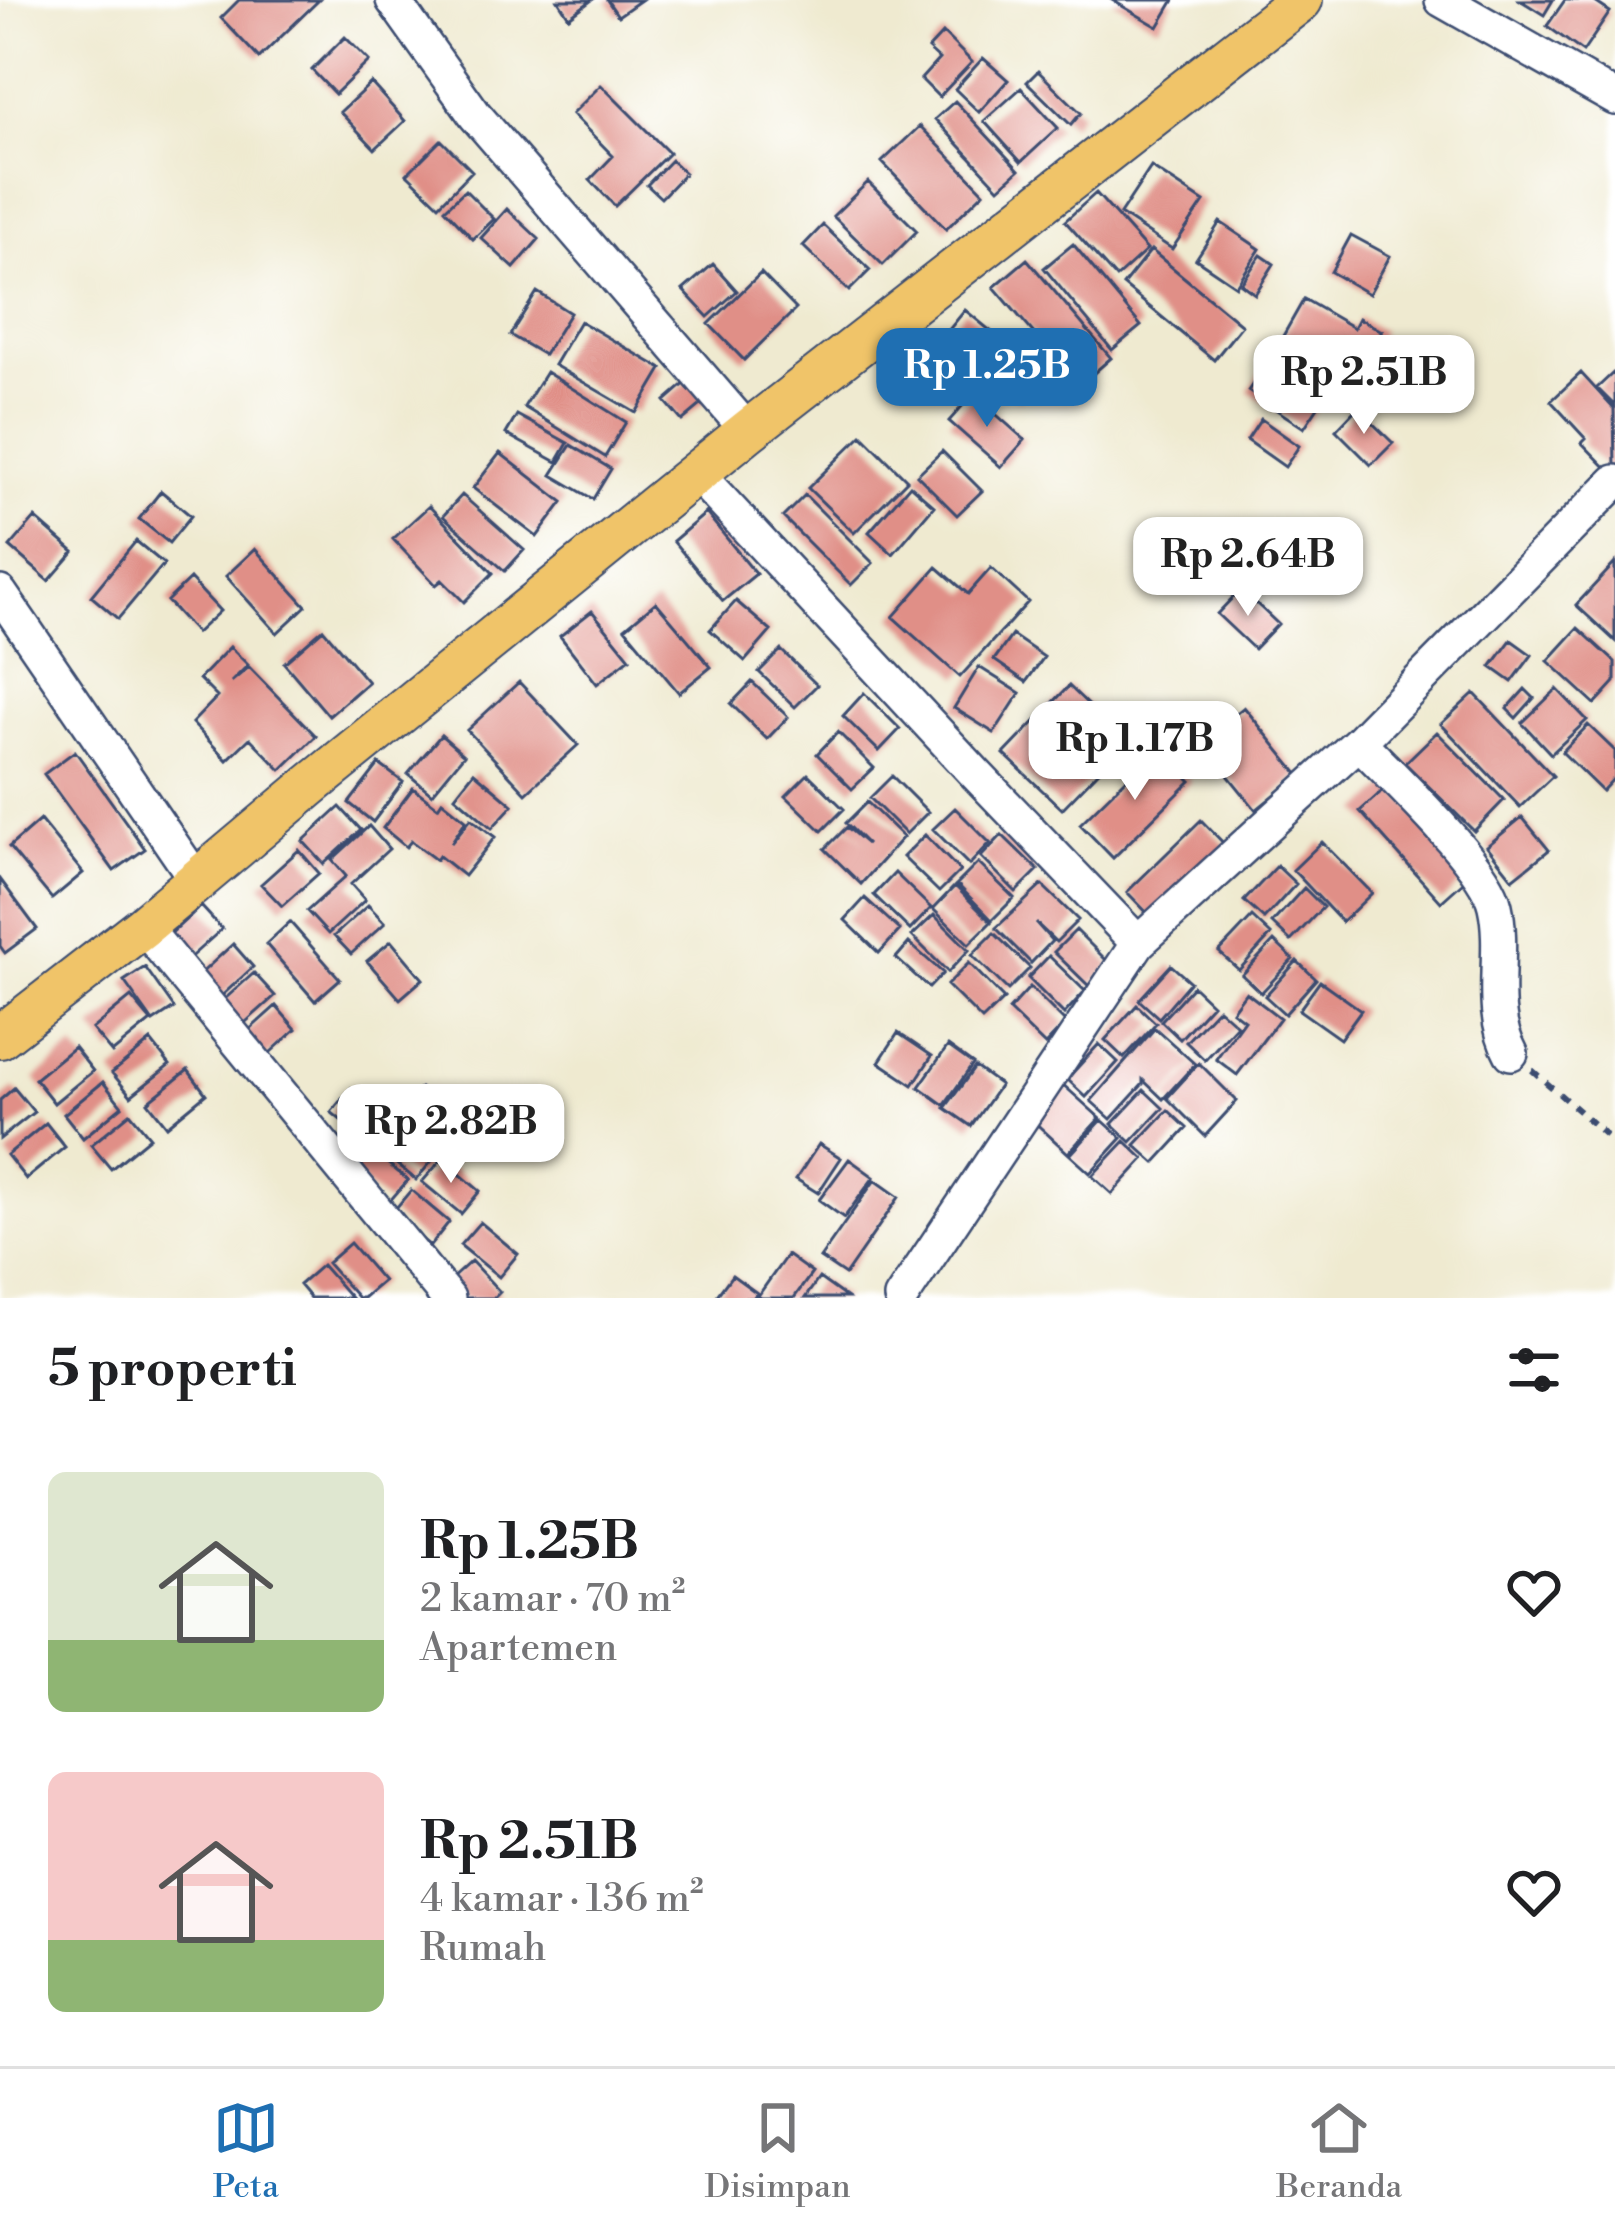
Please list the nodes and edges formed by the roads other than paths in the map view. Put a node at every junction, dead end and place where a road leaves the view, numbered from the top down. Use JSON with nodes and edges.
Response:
{"nodes":[{"id":1,"x":393,"y":0,"type":"edge"},
{"id":2,"x":1301,"y":0,"type":"edge"},
{"id":3,"x":1442,"y":0,"type":"edge"},
{"id":4,"x":1615,"y":98,"type":"edge"},
{"id":5,"x":748,"y":431,"type":"junction"},
{"id":6,"x":696,"y":473,"type":"junction"},
{"id":7,"x":1615,"y":482,"type":"edge"},
{"id":8,"x":0,"y":593,"type":"edge"},
{"id":9,"x":1359,"y":742,"type":"junction"},
{"id":10,"x":197,"y":881,"type":"junction"},
{"id":11,"x":143,"y":926,"type":"junction"},
{"id":12,"x":1138,"y":943,"type":"junction"},
{"id":13,"x":0,"y":1037,"type":"edge"},
{"id":14,"x":1511,"y":1053,"type":"road end"},
{"id":15,"x":448,"y":1298,"type":"edge"},
{"id":16,"x":901,"y":1298,"type":"edge"}],
"edges":[{"from":1,"to":5,"type":"street"},
{"from":2,"to":5,"type":"main road"},
{"from":3,"to":4,"type":"street"},
{"from":5,"to":6,"type":"main road"},
{"from":6,"to":10,"type":"main road"},
{"from":6,"to":12,"type":"street"},
{"from":7,"to":9,"type":"street"},
{"from":8,"to":10,"type":"street"},
{"from":9,"to":12,"type":"street"},
{"from":9,"to":14,"type":"street"},
{"from":10,"to":11,"type":"main road"},
{"from":11,"to":13,"type":"main road"},
{"from":11,"to":15,"type":"street"},
{"from":12,"to":16,"type":"street"}]}
